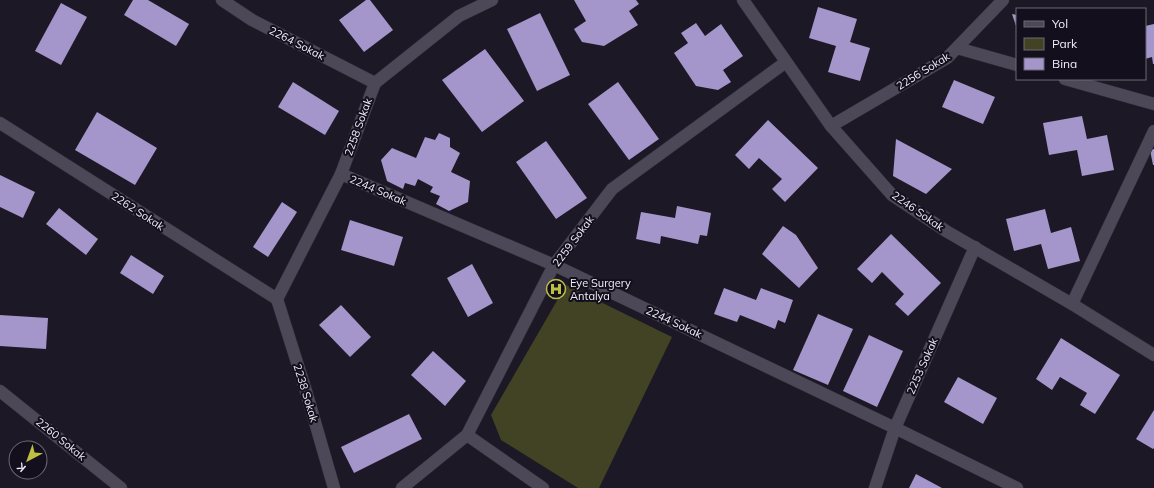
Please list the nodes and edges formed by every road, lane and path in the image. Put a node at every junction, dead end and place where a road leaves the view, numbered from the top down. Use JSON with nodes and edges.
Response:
{"nodes":[{"id":1,"x":222,"y":0,"type":"edge"},
{"id":2,"x":492,"y":0,"type":"edge"},
{"id":3,"x":743,"y":0,"type":"edge"},
{"id":4,"x":1004,"y":0,"type":"edge"},
{"id":5,"x":957,"y":48,"type":"junction"},
{"id":6,"x":786,"y":62,"type":"junction"},
{"id":7,"x":1016,"y":65,"type":"edge"},
{"id":8,"x":1069,"y":80,"type":"edge"},
{"id":9,"x":375,"y":83,"type":"junction"},
{"id":10,"x":1154,"y":104,"type":"edge"},
{"id":11,"x":0,"y":123,"type":"edge"},
{"id":12,"x":831,"y":126,"type":"junction"},
{"id":13,"x":1154,"y":131,"type":"edge"},
{"id":14,"x":341,"y":174,"type":"junction"},
{"id":15,"x":975,"y":247,"type":"junction"},
{"id":16,"x":554,"y":265,"type":"junction"},
{"id":17,"x":277,"y":299,"type":"junction"},
{"id":18,"x":1072,"y":304,"type":"junction"},
{"id":19,"x":1154,"y":355,"type":"edge"},
{"id":20,"x":0,"y":391,"type":"edge"},
{"id":21,"x":895,"y":428,"type":"junction"},
{"id":22,"x":467,"y":435,"type":"junction"},
{"id":23,"x":121,"y":488,"type":"edge"},
{"id":24,"x":334,"y":488,"type":"edge"},
{"id":25,"x":402,"y":488,"type":"edge"},
{"id":26,"x":543,"y":488,"type":"edge"},
{"id":27,"x":875,"y":488,"type":"edge"},
{"id":28,"x":1017,"y":488,"type":"edge"}],
"edges":[{"from":1,"to":9,"type":"street","name":"2264 Sokak"},
{"from":2,"to":9,"type":"street"},
{"from":3,"to":6,"type":"street","name":"2246 Sokak"},
{"from":4,"to":5,"type":"street","name":"2256 Sokak"},
{"from":5,"to":7,"type":"street"},
{"from":5,"to":12,"type":"street","name":"2256 Sokak"},
{"from":6,"to":12,"type":"street","name":"2246 Sokak"},
{"from":6,"to":16,"type":"street","name":"2259 Sokak"},
{"from":8,"to":10,"type":"street"},
{"from":9,"to":14,"type":"street","name":"2258 Sokak"},
{"from":11,"to":17,"type":"street","name":"2262 Sokak"},
{"from":12,"to":15,"type":"street","name":"2246 Sokak"},
{"from":13,"to":18,"type":"street"},
{"from":14,"to":16,"type":"street","name":"2244 Sokak"},
{"from":14,"to":17,"type":"street","name":"2258 Sokak"},
{"from":15,"to":18,"type":"street","name":"2246 Sokak"},
{"from":15,"to":21,"type":"street","name":"2253 Sokak"},
{"from":16,"to":21,"type":"street","name":"2244 Sokak"},
{"from":16,"to":22,"type":"street","name":"2259 Sokak"},
{"from":17,"to":24,"type":"street","name":"2238 Sokak"},
{"from":18,"to":19,"type":"street","name":"2246 Sokak"},
{"from":20,"to":23,"type":"street","name":"2260 Sokak"},
{"from":21,"to":27,"type":"street","name":"2253 Sokak"},
{"from":21,"to":28,"type":"street","name":"2244 Sokak"},
{"from":22,"to":25,"type":"street","name":"2259 Sokak"},
{"from":22,"to":26,"type":"street"}]}
